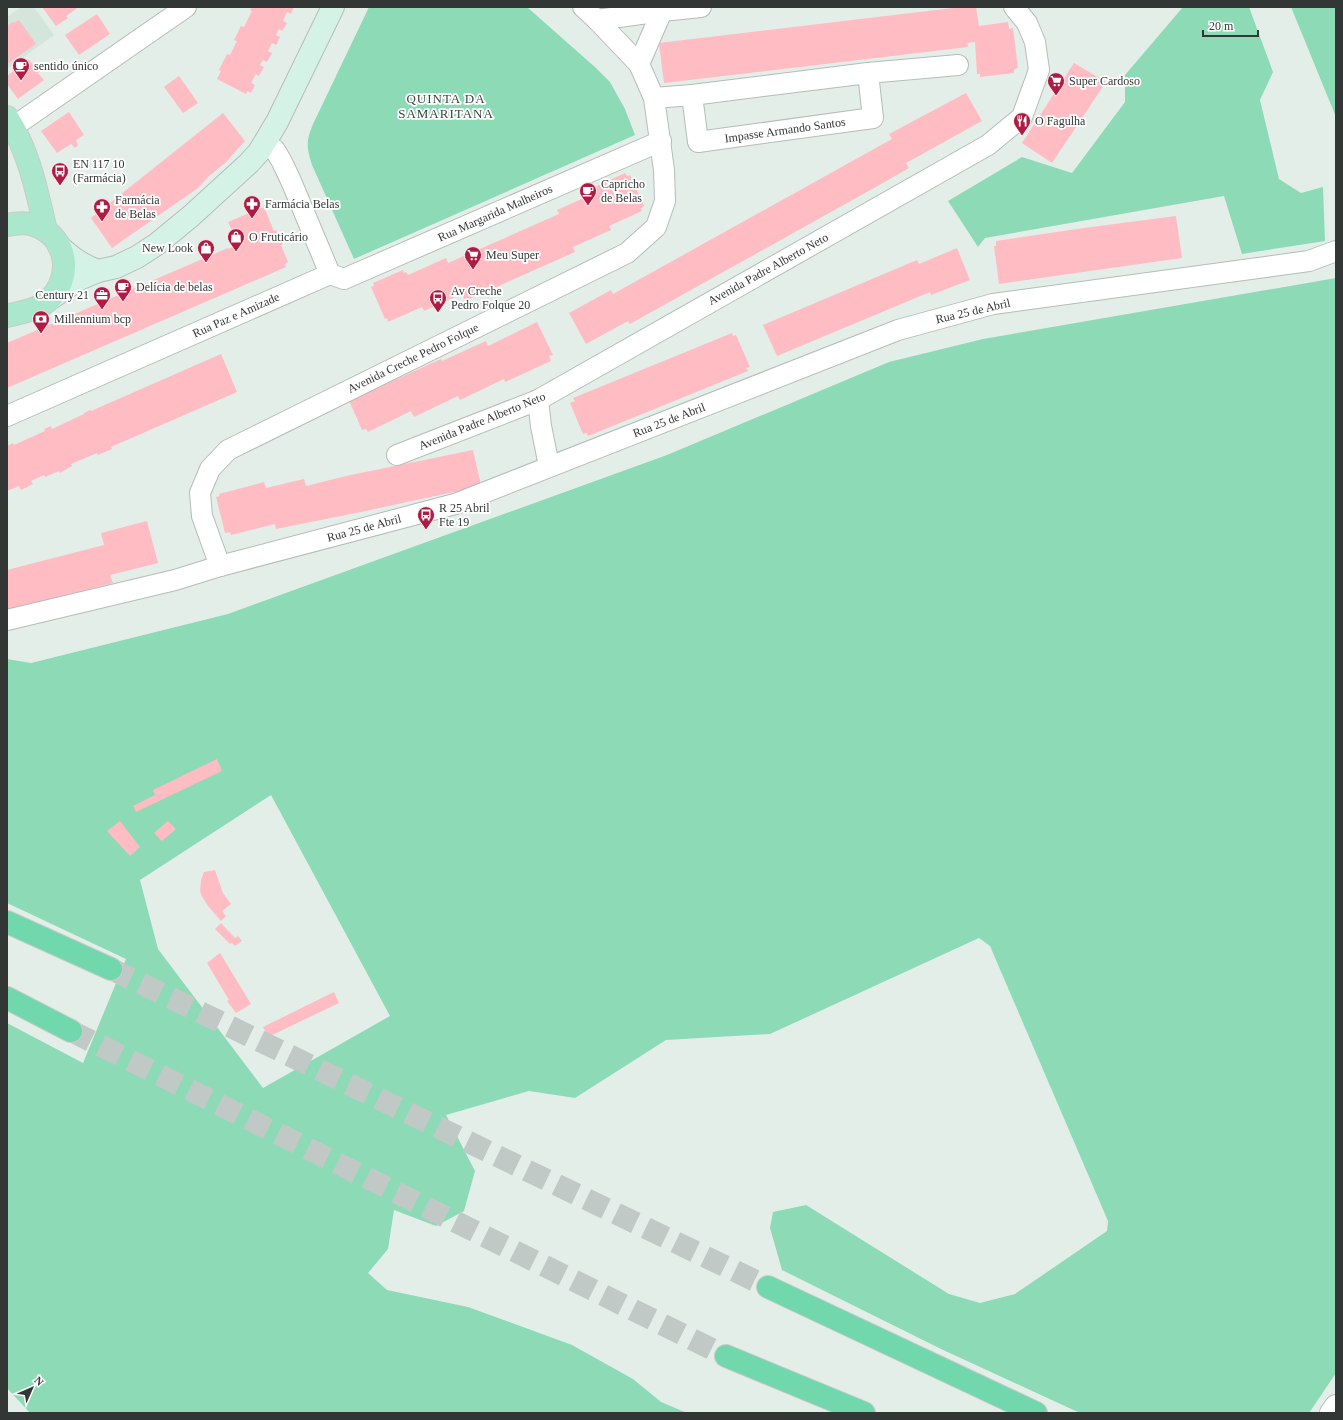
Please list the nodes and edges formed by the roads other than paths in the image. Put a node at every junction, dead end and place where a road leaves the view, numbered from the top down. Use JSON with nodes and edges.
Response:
{"nodes":[{"id":1,"x":186,"y":7,"type":"edge"},
{"id":2,"x":333,"y":7,"type":"edge"},
{"id":3,"x":700,"y":7,"type":"edge"},
{"id":4,"x":1014,"y":7,"type":"edge"},
{"id":5,"x":662,"y":11,"type":"junction"},
{"id":6,"x":590,"y":13,"type":"edge"},
{"id":7,"x":639,"y":64,"type":"junction"},
{"id":8,"x":958,"y":65,"type":"dead end"},
{"id":9,"x":868,"y":72,"type":"junction"},
{"id":10,"x":692,"y":96,"type":"junction"},
{"id":11,"x":654,"y":98,"type":"junction"},
{"id":12,"x":10,"y":122,"type":"edge"},
{"id":13,"x":661,"y":141,"type":"junction"},
{"id":14,"x":265,"y":143,"type":"junction"},
{"id":15,"x":7,"y":225,"type":"edge"},
{"id":16,"x":53,"y":238,"type":"junction"},
{"id":17,"x":1336,"y":251,"type":"edge"},
{"id":18,"x":98,"y":271,"type":"junction"},
{"id":19,"x":330,"y":274,"type":"junction"},
{"id":20,"x":53,"y":297,"type":"junction"},
{"id":21,"x":14,"y":311,"type":"edge"},
{"id":22,"x":538,"y":400,"type":"junction"},
{"id":23,"x":7,"y":416,"type":"edge"},
{"id":24,"x":397,"y":455,"type":"dead end"},
{"id":25,"x":549,"y":466,"type":"junction"},
{"id":26,"x":220,"y":566,"type":"junction"},
{"id":27,"x":7,"y":620,"type":"edge"},
{"id":28,"x":7,"y":922,"type":"edge"},
{"id":29,"x":111,"y":968,"type":"tunnel mouth"},
{"id":30,"x":7,"y":998,"type":"edge"},
{"id":31,"x":71,"y":1031,"type":"tunnel mouth"},
{"id":32,"x":768,"y":1287,"type":"tunnel mouth"},
{"id":33,"x":726,"y":1356,"type":"tunnel mouth"},
{"id":34,"x":1336,"y":1406,"type":"edge"},
{"id":35,"x":864,"y":1413,"type":"edge"},
{"id":36,"x":1036,"y":1413,"type":"edge"},
{"id":37,"x":1331,"y":1413,"type":"edge"}],
"edges":[{"from":1,"to":12,"type":"street"},
{"from":2,"to":14,"type":"main road"},
{"from":3,"to":5,"type":"street"},
{"from":4,"to":22,"type":"street","name":"Avenida Padre Alberto Neto"},
{"from":5,"to":6,"type":"street"},
{"from":5,"to":7,"type":"street"},
{"from":6,"to":7,"type":"street","name":"Avenida Creche Pedro Folque"},
{"from":7,"to":11,"type":"street","name":"Avenida Creche Pedro Folque"},
{"from":8,"to":9,"type":"street"},
{"from":9,"to":10,"type":"street"},
{"from":9,"to":10,"type":"street","name":"Impasse Armando Santos"},
{"from":10,"to":11,"type":"street"},
{"from":11,"to":13,"type":"street","name":"Avenida Creche Pedro Folque"},
{"from":12,"to":16,"type":"main road"},
{"from":13,"to":19,"type":"street","name":"Rua Margarida Malheiros"},
{"from":13,"to":26,"type":"street","name":"Avenida Creche Pedro Folque"},
{"from":14,"to":18,"type":"main road"},
{"from":14,"to":19,"type":"street"},
{"from":15,"to":16,"type":"main road"},
{"from":16,"to":18,"type":"main road"},
{"from":16,"to":20,"type":"main road"},
{"from":17,"to":25,"type":"street","name":"Rua 25 de Abril"},
{"from":18,"to":20,"type":"main road"},
{"from":19,"to":23,"type":"street","name":"Rua Paz e Amizade"},
{"from":20,"to":21,"type":"main road"},
{"from":22,"to":24,"type":"street","name":"Avenida Padre Alberto Neto"},
{"from":22,"to":25,"type":"street"},
{"from":25,"to":26,"type":"street","name":"Rua 25 de Abril"},
{"from":26,"to":27,"type":"street","name":"Rua 25 de Abril"},
{"from":28,"to":29,"type":"highway"},
{"from":30,"to":31,"type":"highway"},
{"from":32,"to":36,"type":"highway"},
{"from":33,"to":35,"type":"highway"},
{"from":34,"to":37,"type":"street"}]}
